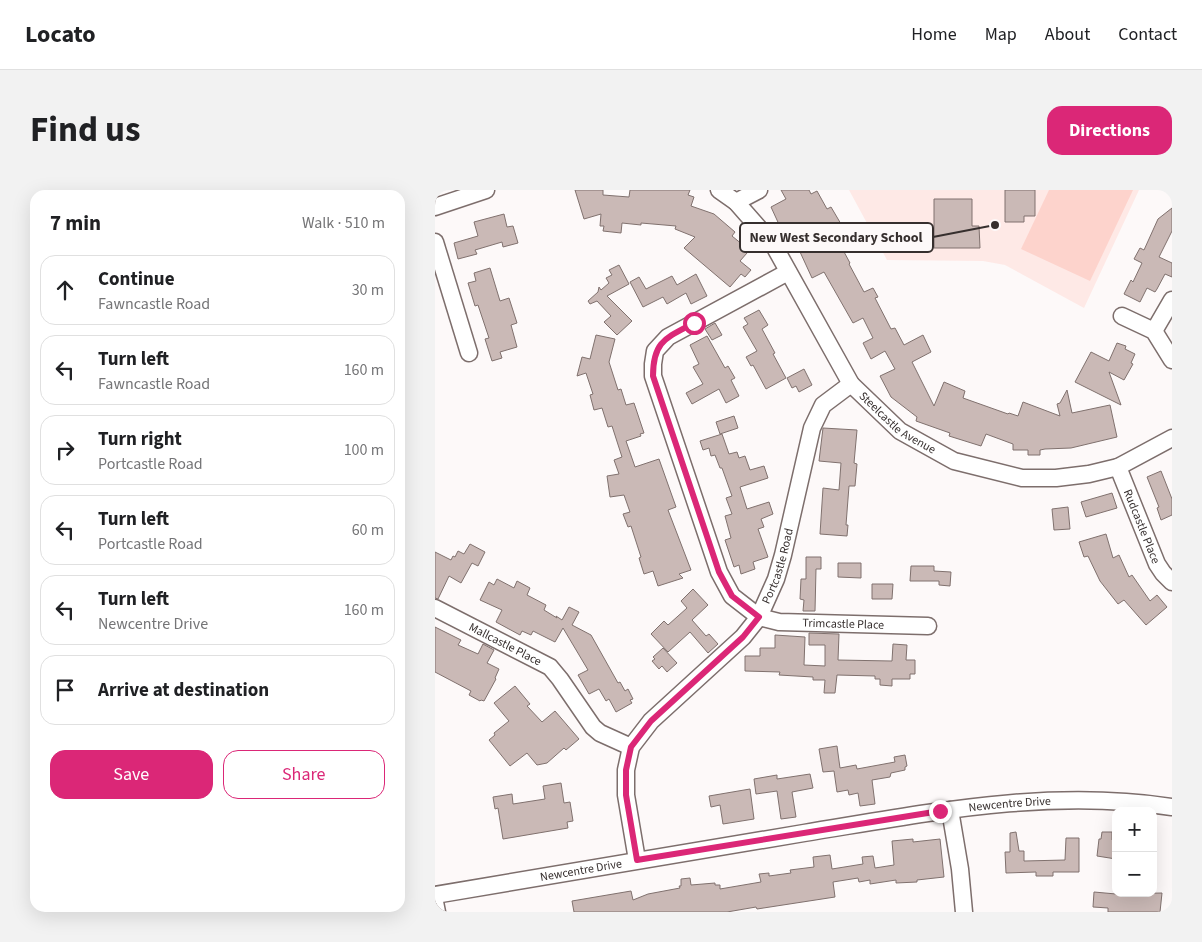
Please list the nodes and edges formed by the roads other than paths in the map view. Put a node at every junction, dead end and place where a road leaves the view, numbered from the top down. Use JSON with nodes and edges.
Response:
{"nodes":[{"id":1,"x":486,"y":190,"type":"edge"},
{"id":2,"x":719,"y":190,"type":"edge"},
{"id":3,"x":759,"y":190,"type":"edge"},
{"id":4,"x":462,"y":194,"type":"edge"},
{"id":5,"x":736,"y":202,"type":"junction"},
{"id":6,"x":435,"y":207,"type":"edge"},
{"id":7,"x":435,"y":242,"type":"edge"},
{"id":8,"x":788,"y":272,"type":"junction"},
{"id":9,"x":1172,"y":300,"type":"edge"},
{"id":10,"x":1122,"y":316,"type":"dead end"},
{"id":11,"x":1154,"y":331,"type":"junction"},
{"id":12,"x":469,"y":353,"type":"dead end"},
{"id":13,"x":1172,"y":360,"type":"edge"},
{"id":14,"x":851,"y":384,"type":"junction"},
{"id":15,"x":1172,"y":438,"type":"edge"},
{"id":16,"x":1117,"y":467,"type":"junction"},
{"id":17,"x":1172,"y":582,"type":"edge"},
{"id":18,"x":435,"y":608,"type":"edge"},
{"id":19,"x":759,"y":617,"type":"junction"},
{"id":20,"x":928,"y":626,"type":"dead end"},
{"id":21,"x":631,"y":747,"type":"junction"},
{"id":22,"x":1172,"y":807,"type":"edge"},
{"id":23,"x":950,"y":810,"type":"junction"},
{"id":24,"x":637,"y":860,"type":"junction"},
{"id":25,"x":435,"y":895,"type":"edge"},
{"id":26,"x":435,"y":902,"type":"edge"},
{"id":27,"x":437,"y":912,"type":"edge"},
{"id":28,"x":963,"y":912,"type":"edge"}],
"edges":[{"from":1,"to":4,"type":"street"},
{"from":2,"to":5,"type":"street","name":"Steelcastle Avenue"},
{"from":3,"to":5,"type":"street"},
{"from":4,"to":6,"type":"street"},
{"from":5,"to":8,"type":"street","name":"Steelcastle Avenue"},
{"from":7,"to":12,"type":"street"},
{"from":8,"to":14,"type":"street","name":"Steelcastle Avenue"},
{"from":8,"to":19,"type":"street"},
{"from":9,"to":11,"type":"street"},
{"from":10,"to":11,"type":"street"},
{"from":11,"to":13,"type":"street"},
{"from":14,"to":16,"type":"street","name":"Steelcastle Avenue"},
{"from":14,"to":19,"type":"street","name":"Portcastle Road"},
{"from":15,"to":16,"type":"street","name":"Steelcastle Avenue"},
{"from":16,"to":17,"type":"street","name":"Rudcastle Place"},
{"from":18,"to":21,"type":"street","name":"Mallcastle Place"},
{"from":19,"to":20,"type":"street","name":"Trimcastle Place"},
{"from":19,"to":21,"type":"street","name":"Portcastle Road"},
{"from":21,"to":24,"type":"street","name":"Portcastle Road"},
{"from":22,"to":23,"type":"street","name":"Newcentre Drive"},
{"from":23,"to":24,"type":"street","name":"Newcentre Drive"},
{"from":23,"to":28,"type":"street"},
{"from":24,"to":25,"type":"street","name":"Newcentre Drive"},
{"from":26,"to":27,"type":"street"}]}
